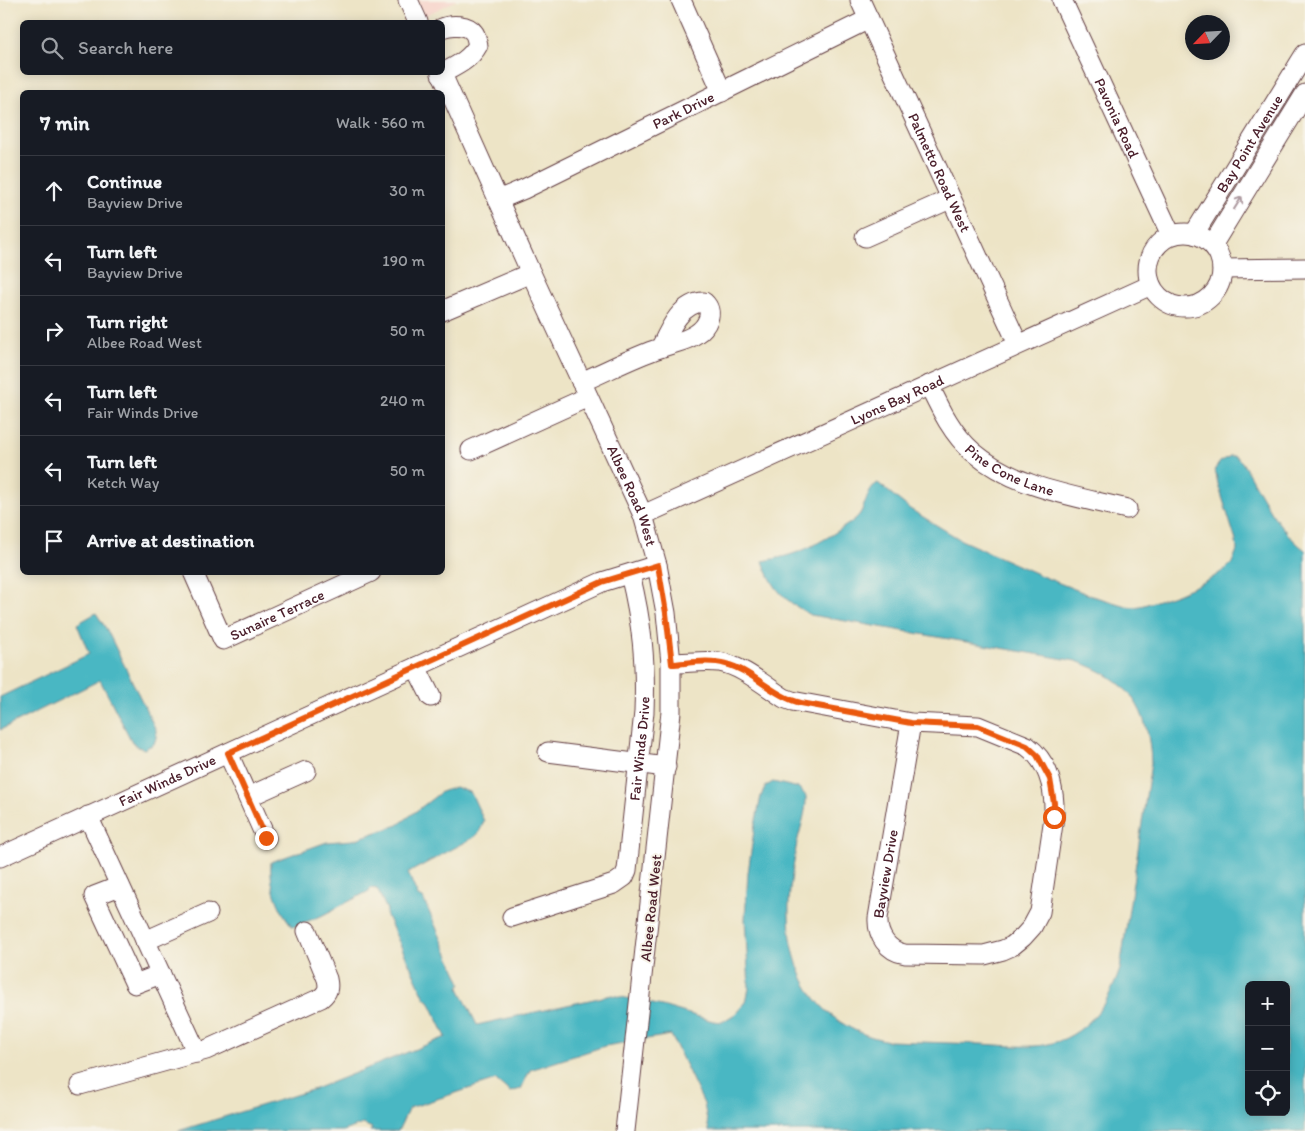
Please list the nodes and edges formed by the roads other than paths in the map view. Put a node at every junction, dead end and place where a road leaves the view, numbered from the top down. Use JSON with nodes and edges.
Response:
{"nodes":[{"id":1,"x":681,"y":0,"type":"edge"},
{"id":2,"x":860,"y":0,"type":"edge"},
{"id":3,"x":1062,"y":0,"type":"edge"},
{"id":4,"x":413,"y":2,"type":"edge"},
{"id":5,"x":869,"y":19,"type":"junction"},
{"id":6,"x":418,"y":20,"type":"edge"},
{"id":7,"x":445,"y":26,"type":"edge"},
{"id":8,"x":1305,"y":54,"type":"edge"},
{"id":9,"x":445,"y":71,"type":"edge"},
{"id":10,"x":442,"y":75,"type":"edge"},
{"id":11,"x":722,"y":92,"type":"junction"},
{"id":12,"x":1305,"y":94,"type":"edge"},
{"id":13,"x":950,"y":199,"type":"junction"},
{"id":14,"x":498,"y":200,"type":"junction"},
{"id":15,"x":1194,"y":234,"type":"junction"},
{"id":16,"x":1171,"y":235,"type":"junction"},
{"id":17,"x":865,"y":237,"type":"dead end"},
{"id":18,"x":1213,"y":244,"type":"junction"},
{"id":19,"x":1305,"y":268,"type":"edge"},
{"id":20,"x":1222,"y":269,"type":"junction"},
{"id":21,"x":531,"y":273,"type":"junction"},
{"id":22,"x":1151,"y":285,"type":"junction"},
{"id":23,"x":445,"y":310,"type":"edge"},
{"id":24,"x":1018,"y":344,"type":"junction"},
{"id":25,"x":661,"y":347,"type":"dead end"},
{"id":26,"x":929,"y":385,"type":"junction"},
{"id":27,"x":585,"y":390,"type":"junction"},
{"id":28,"x":471,"y":450,"type":"dead end"},
{"id":29,"x":1127,"y":508,"type":"dead end"},
{"id":30,"x":643,"y":515,"type":"junction"},
{"id":31,"x":658,"y":565,"type":"junction"},
{"id":32,"x":630,"y":574,"type":"junction"},
{"id":33,"x":194,"y":575,"type":"edge"},
{"id":34,"x":364,"y":575,"type":"edge"},
{"id":35,"x":672,"y":664,"type":"junction"},
{"id":36,"x":416,"y":667,"type":"junction"},
{"id":37,"x":431,"y":697,"type":"dead end"},
{"id":38,"x":911,"y":723,"type":"junction"},
{"id":39,"x":548,"y":752,"type":"dead end"},
{"id":40,"x":228,"y":753,"type":"junction"},
{"id":41,"x":638,"y":763,"type":"junction"},
{"id":42,"x":666,"y":767,"type":"junction"},
{"id":43,"x":306,"y":771,"type":"dead end"},
{"id":44,"x":248,"y":797,"type":"junction"},
{"id":45,"x":88,"y":816,"type":"junction"},
{"id":46,"x":266,"y":838,"type":"dead end"},
{"id":47,"x":0,"y":857,"type":"edge"},
{"id":48,"x":120,"y":886,"type":"junction"},
{"id":49,"x":208,"y":913,"type":"dead end"},
{"id":50,"x":512,"y":917,"type":"dead end"},
{"id":51,"x":307,"y":931,"type":"dead end"},
{"id":52,"x":146,"y":941,"type":"junction"},
{"id":53,"x":161,"y":974,"type":"junction"},
{"id":54,"x":197,"y":1053,"type":"junction"},
{"id":55,"x":80,"y":1085,"type":"dead end"},
{"id":56,"x":625,"y":1131,"type":"edge"}],
"edges":[{"from":1,"to":11,"type":"street"},
{"from":2,"to":5,"type":"street","name":"Palmetto Road West"},
{"from":3,"to":16,"type":"street","name":"Pavonia Road"},
{"from":4,"to":6,"type":"street"},
{"from":5,"to":11,"type":"street","name":"Park Drive"},
{"from":5,"to":13,"type":"street","name":"Palmetto Road West"},
{"from":7,"to":9,"type":"street"},
{"from":8,"to":15,"type":"street","name":"Bay Point Avenue"},
{"from":10,"to":14,"type":"street","name":"Albee Road West"},
{"from":11,"to":14,"type":"street","name":"Park Drive"},
{"from":18,"to":12,"type":"street","name":"Bay Point Avenue","one_way":true},
{"from":13,"to":17,"type":"street"},
{"from":13,"to":24,"type":"street","name":"Palmetto Road West"},
{"from":14,"to":21,"type":"street","name":"Albee Road West"},
{"from":15,"to":16,"type":"street"},
{"from":15,"to":18,"type":"street"},
{"from":16,"to":22,"type":"street"},
{"from":18,"to":20,"type":"street"},
{"from":19,"to":20,"type":"street"},
{"from":20,"to":22,"type":"street"},
{"from":21,"to":23,"type":"street"},
{"from":21,"to":27,"type":"street","name":"Albee Road West"},
{"from":22,"to":24,"type":"street","name":"Lyons Bay Road"},
{"from":24,"to":26,"type":"street","name":"Lyons Bay Road"},
{"from":25,"to":27,"type":"street"},
{"from":26,"to":29,"type":"street","name":"Pine Cone Lane"},
{"from":26,"to":30,"type":"street","name":"Lyons Bay Road"},
{"from":27,"to":28,"type":"street"},
{"from":27,"to":30,"type":"street","name":"Albee Road West"},
{"from":30,"to":31,"type":"street","name":"Albee Road West"},
{"from":31,"to":32,"type":"street","name":"Fair Winds Drive"},
{"from":31,"to":35,"type":"street","name":"Albee Road West"},
{"from":32,"to":36,"type":"street","name":"Fair Winds Drive"},
{"from":32,"to":41,"type":"street","name":"Fair Winds Drive"},
{"from":33,"to":34,"type":"street","name":"Sunaire Terrace"},
{"from":35,"to":38,"type":"street","name":"Bayview Drive"},
{"from":35,"to":42,"type":"street","name":"Albee Road West"},
{"from":36,"to":37,"type":"street"},
{"from":36,"to":40,"type":"street","name":"Fair Winds Drive"},
{"from":38,"to":38,"type":"street","name":"Bayview Drive"},
{"from":39,"to":41,"type":"street"},
{"from":40,"to":44,"type":"street"},
{"from":40,"to":45,"type":"street","name":"Fair Winds Drive"},
{"from":41,"to":42,"type":"street"},
{"from":41,"to":50,"type":"street","name":"Fair Winds Drive"},
{"from":42,"to":56,"type":"street","name":"Albee Road West"},
{"from":43,"to":44,"type":"street"},
{"from":44,"to":46,"type":"street"},
{"from":45,"to":47,"type":"street","name":"Fair Winds Drive"},
{"from":45,"to":48,"type":"street"},
{"from":48,"to":52,"type":"street"},
{"from":48,"to":53,"type":"street"},
{"from":49,"to":52,"type":"street"},
{"from":51,"to":54,"type":"street"},
{"from":52,"to":53,"type":"street"},
{"from":53,"to":54,"type":"street"},
{"from":54,"to":55,"type":"street"}]}
